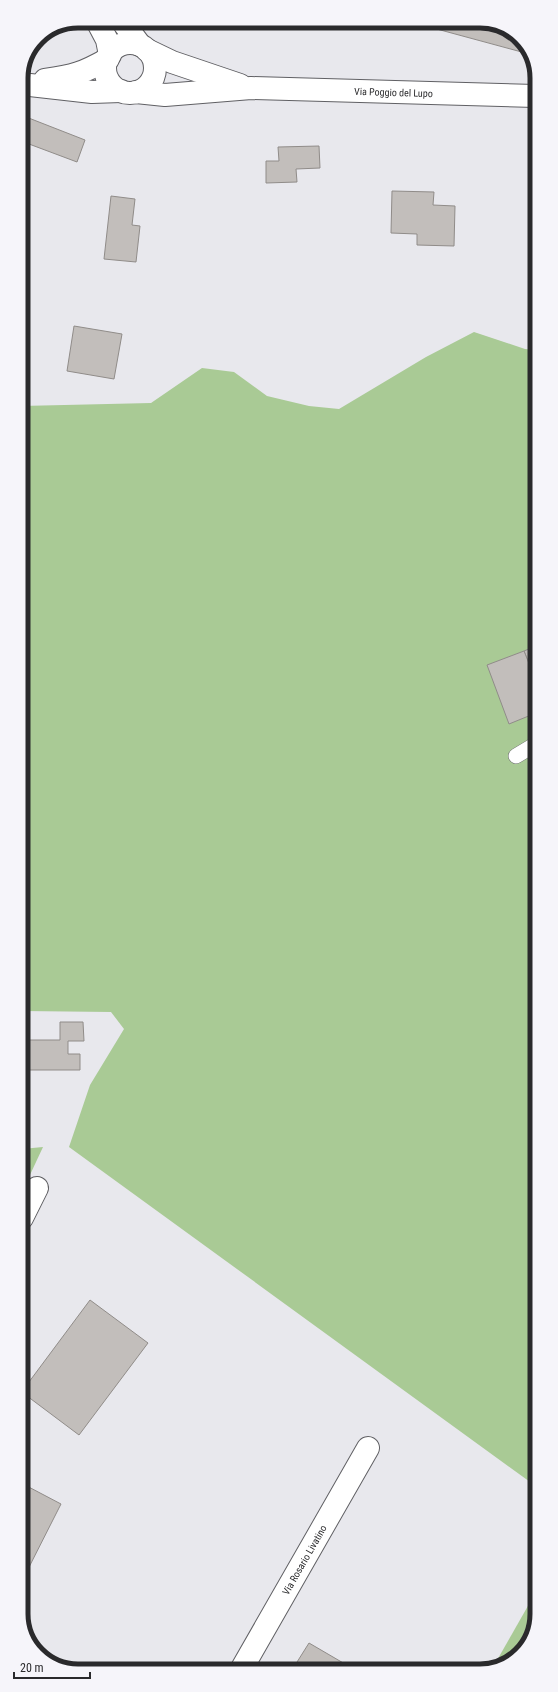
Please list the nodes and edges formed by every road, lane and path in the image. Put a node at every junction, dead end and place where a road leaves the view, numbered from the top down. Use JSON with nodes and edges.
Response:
{"nodes":[{"id":1,"x":101,"y":28,"type":"edge"},
{"id":2,"x":128,"y":28,"type":"edge"},
{"id":3,"x":144,"y":48,"type":"junction"},
{"id":4,"x":109,"y":57,"type":"junction"},
{"id":5,"x":28,"y":83,"type":"edge"},
{"id":6,"x":28,"y":85,"type":"edge"},
{"id":7,"x":251,"y":88,"type":"junction"},
{"id":8,"x":128,"y":91,"type":"junction"},
{"id":9,"x":530,"y":96,"type":"edge"},
{"id":10,"x":530,"y":748,"type":"edge"},
{"id":11,"x":516,"y":756,"type":"dead end"},
{"id":12,"x":37,"y":1188,"type":"dead end"},
{"id":13,"x":28,"y":1206,"type":"edge"},
{"id":14,"x":368,"y":1448,"type":"dead end"},
{"id":15,"x":244,"y":1664,"type":"edge"}],
"edges":[{"from":1,"to":4,"type":"street"},
{"from":2,"to":3,"type":"street"},
{"from":3,"to":4,"type":"street"},
{"from":3,"to":7,"type":"street"},
{"from":3,"to":8,"type":"street"},
{"from":4,"to":5,"type":"street"},
{"from":4,"to":8,"type":"street"},
{"from":6,"to":8,"type":"street"},
{"from":7,"to":8,"type":"street"},
{"from":7,"to":9,"type":"street","name":"Via Poggio del Lupo"},
{"from":10,"to":11,"type":"lane"},
{"from":12,"to":13,"type":"street"},
{"from":14,"to":15,"type":"street","name":"Via Rosario Livatino"}]}
